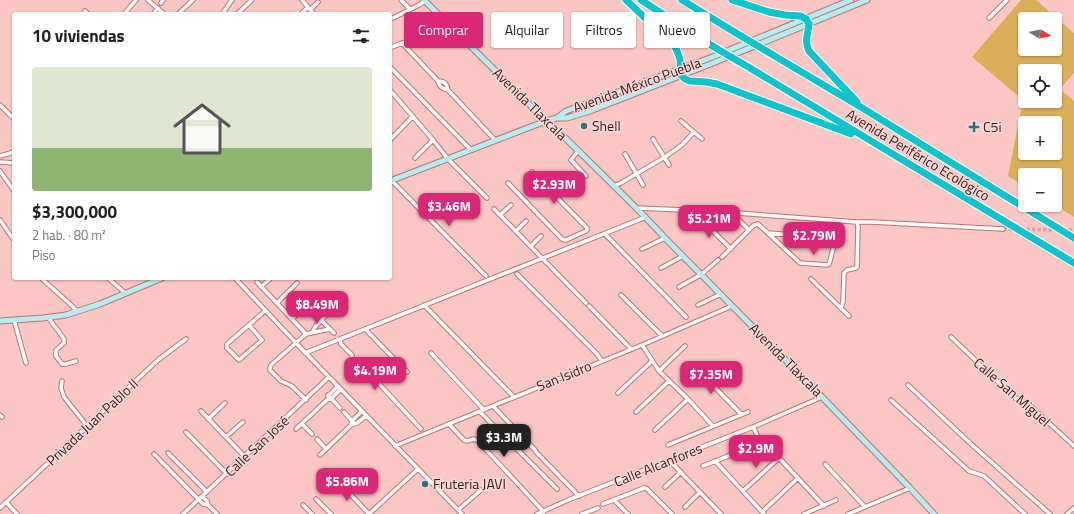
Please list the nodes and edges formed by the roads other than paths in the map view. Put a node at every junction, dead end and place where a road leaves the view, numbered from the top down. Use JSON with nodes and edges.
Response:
{"nodes":[{"id":1,"x":136,"y":0,"type":"edge"},
{"id":2,"x":148,"y":0,"type":"edge"},
{"id":3,"x":192,"y":0,"type":"edge"},
{"id":4,"x":232,"y":0,"type":"edge"},
{"id":5,"x":252,"y":0,"type":"edge"},
{"id":6,"x":302,"y":0,"type":"edge"},
{"id":7,"x":401,"y":0,"type":"edge"},
{"id":8,"x":626,"y":0,"type":"edge"},
{"id":9,"x":641,"y":0,"type":"edge"},
{"id":10,"x":682,"y":0,"type":"edge"},
{"id":11,"x":732,"y":0,"type":"edge"},
{"id":12,"x":851,"y":0,"type":"edge"},
{"id":13,"x":866,"y":0,"type":"edge"},
{"id":14,"x":1007,"y":0,"type":"edge"},
{"id":15,"x":427,"y":1,"type":"edge"},
{"id":16,"x":318,"y":2,"type":"dead end"},
{"id":17,"x":158,"y":8,"type":"junction"},
{"id":18,"x":309,"y":9,"type":"junction"},
{"id":19,"x":410,"y":9,"type":"junction"},
{"id":20,"x":126,"y":12,"type":"edge"},
{"id":21,"x":155,"y":12,"type":"edge"},
{"id":22,"x":162,"y":12,"type":"edge"},
{"id":23,"x":180,"y":12,"type":"edge"},
{"id":24,"x":223,"y":12,"type":"edge"},
{"id":25,"x":240,"y":12,"type":"edge"},
{"id":26,"x":304,"y":12,"type":"edge"},
{"id":27,"x":312,"y":12,"type":"edge"},
{"id":28,"x":393,"y":18,"type":"dead end"},
{"id":29,"x":989,"y":18,"type":"dead end"},
{"id":30,"x":807,"y":21,"type":"junction"},
{"id":31,"x":402,"y":43,"type":"joint"},
{"id":32,"x":392,"y":47,"type":"dead end"},
{"id":33,"x":392,"y":69,"type":"edge"},
{"id":34,"x":681,"y":72,"type":"junction"},
{"id":35,"x":438,"y":80,"type":"junction"},
{"id":36,"x":448,"y":90,"type":"junction"},
{"id":37,"x":392,"y":94,"type":"edge"},
{"id":38,"x":0,"y":105,"type":"edge"},
{"id":39,"x":864,"y":109,"type":"junction"},
{"id":40,"x":413,"y":116,"type":"junction"},
{"id":41,"x":12,"y":117,"type":"edge"},
{"id":42,"x":557,"y":118,"type":"junction"},
{"id":43,"x":546,"y":121,"type":"junction"},
{"id":44,"x":681,"y":121,"type":"dead end"},
{"id":45,"x":693,"y":132,"type":"junction"},
{"id":46,"x":392,"y":138,"type":"edge"},
{"id":47,"x":865,"y":138,"type":"junction"},
{"id":48,"x":653,"y":139,"type":"dead end"},
{"id":49,"x":433,"y":140,"type":"junction"},
{"id":50,"x":495,"y":140,"type":"junction"},
{"id":51,"x":702,"y":140,"type":"dead end"},
{"id":52,"x":471,"y":150,"type":"junction"},
{"id":53,"x":578,"y":151,"type":"junction"},
{"id":54,"x":12,"y":153,"type":"edge"},
{"id":55,"x":625,"y":154,"type":"dead end"},
{"id":56,"x":0,"y":156,"type":"edge"},
{"id":57,"x":665,"y":157,"type":"junction"},
{"id":58,"x":415,"y":158,"type":"dead end"},
{"id":59,"x":448,"y":159,"type":"junction"},
{"id":60,"x":0,"y":162,"type":"edge"},
{"id":61,"x":12,"y":163,"type":"edge"},
{"id":62,"x":670,"y":165,"type":"dead end"},
{"id":63,"x":0,"y":171,"type":"edge"},
{"id":64,"x":532,"y":172,"type":"dead end"},
{"id":65,"x":636,"y":174,"type":"junction"},
{"id":66,"x":586,"y":176,"type":"dead end"},
{"id":67,"x":392,"y":181,"type":"edge"},
{"id":68,"x":392,"y":182,"type":"edge"},
{"id":69,"x":508,"y":183,"type":"dead end"},
{"id":70,"x":643,"y":185,"type":"dead end"},
{"id":71,"x":614,"y":186,"type":"junction"},
{"id":72,"x":12,"y":188,"type":"edge"},
{"id":73,"x":487,"y":198,"type":"dead end"},
{"id":74,"x":511,"y":206,"type":"dead end"},
{"id":75,"x":636,"y":208,"type":"junction"},
{"id":76,"x":494,"y":209,"type":"dead end"},
{"id":77,"x":500,"y":215,"type":"junction"},
{"id":78,"x":757,"y":215,"type":"junction"},
{"id":79,"x":646,"y":217,"type":"junction"},
{"id":80,"x":699,"y":217,"type":"dead end"},
{"id":81,"x":0,"y":220,"type":"edge"},
{"id":82,"x":739,"y":220,"type":"dead end"},
{"id":83,"x":526,"y":221,"type":"dead end"},
{"id":84,"x":857,"y":222,"type":"junction"},
{"id":85,"x":758,"y":224,"type":"junction"},
{"id":86,"x":838,"y":228,"type":"dead end"},
{"id":87,"x":1003,"y":229,"type":"tunnel mouth"},
{"id":88,"x":749,"y":230,"type":"junction"},
{"id":89,"x":516,"y":231,"type":"junction"},
{"id":90,"x":768,"y":233,"type":"junction"},
{"id":91,"x":605,"y":234,"type":"junction"},
{"id":92,"x":577,"y":235,"type":"junction"},
{"id":93,"x":541,"y":236,"type":"dead end"},
{"id":94,"x":12,"y":237,"type":"edge"},
{"id":95,"x":665,"y":238,"type":"junction"},
{"id":96,"x":836,"y":238,"type":"junction"},
{"id":97,"x":1074,"y":238,"type":"edge"},
{"id":98,"x":581,"y":243,"type":"junction"},
{"id":99,"x":531,"y":246,"type":"junction"},
{"id":100,"x":642,"y":249,"type":"dead end"},
{"id":101,"x":731,"y":249,"type":"junction"},
{"id":102,"x":683,"y":256,"type":"junction"},
{"id":103,"x":722,"y":257,"type":"dead end"},
{"id":104,"x":543,"y":259,"type":"junction"},
{"id":105,"x":718,"y":260,"type":"dead end"},
{"id":106,"x":1074,"y":263,"type":"edge"},
{"id":107,"x":661,"y":268,"type":"dead end"},
{"id":108,"x":517,"y":274,"type":"dead end"},
{"id":109,"x":702,"y":274,"type":"junction"},
{"id":110,"x":486,"y":276,"type":"dead end"},
{"id":111,"x":811,"y":279,"type":"dead end"},
{"id":112,"x":43,"y":280,"type":"edge"},
{"id":113,"x":110,"y":280,"type":"edge"},
{"id":114,"x":154,"y":280,"type":"edge"},
{"id":115,"x":237,"y":280,"type":"edge"},
{"id":116,"x":269,"y":280,"type":"edge"},
{"id":117,"x":257,"y":282,"type":"dead end"},
{"id":118,"x":297,"y":283,"type":"dead end"},
{"id":119,"x":261,"y":287,"type":"junction"},
{"id":120,"x":679,"y":287,"type":"dead end"},
{"id":121,"x":125,"y":293,"type":"junction"},
{"id":122,"x":721,"y":294,"type":"junction"},
{"id":123,"x":622,"y":295,"type":"dead end"},
{"id":124,"x":312,"y":300,"type":"dead end"},
{"id":125,"x":277,"y":303,"type":"junction"},
{"id":126,"x":586,"y":303,"type":"dead end"},
{"id":127,"x":698,"y":305,"type":"dead end"},
{"id":128,"x":424,"y":306,"type":"junction"},
{"id":129,"x":590,"y":306,"type":"dead end"},
{"id":130,"x":732,"y":306,"type":"junction"},
{"id":131,"x":841,"y":308,"type":"junction"},
{"id":132,"x":77,"y":311,"type":"junction"},
{"id":133,"x":265,"y":311,"type":"junction"},
{"id":134,"x":327,"y":314,"type":"dead end"},
{"id":135,"x":849,"y":316,"type":"dead end"},
{"id":136,"x":48,"y":317,"type":"junction"},
{"id":137,"x":686,"y":318,"type":"dead end"},
{"id":138,"x":292,"y":319,"type":"junction"},
{"id":139,"x":14,"y":320,"type":"junction"},
{"id":140,"x":322,"y":320,"type":"junction"},
{"id":141,"x":0,"y":321,"type":"edge"},
{"id":142,"x":249,"y":325,"type":"junction"},
{"id":143,"x":330,"y":329,"type":"junction"},
{"id":144,"x":366,"y":329,"type":"junction"},
{"id":145,"x":312,"y":333,"type":"junction"},
{"id":146,"x":334,"y":333,"type":"dead end"},
{"id":147,"x":306,"y":334,"type":"junction"},
{"id":148,"x":662,"y":336,"type":"junction"},
{"id":149,"x":951,"y":337,"type":"dead end"},
{"id":150,"x":340,"y":339,"type":"junction"},
{"id":151,"x":186,"y":340,"type":"dead end"},
{"id":152,"x":296,"y":343,"type":"junction"},
{"id":153,"x":642,"y":345,"type":"junction"},
{"id":154,"x":685,"y":346,"type":"dead end"},
{"id":155,"x":631,"y":349,"type":"junction"},
{"id":156,"x":305,"y":353,"type":"junction"},
{"id":157,"x":431,"y":353,"type":"dead end"},
{"id":158,"x":76,"y":361,"type":"dead end"},
{"id":159,"x":602,"y":361,"type":"junction"},
{"id":160,"x":652,"y":361,"type":"junction"},
{"id":161,"x":26,"y":363,"type":"dead end"},
{"id":162,"x":692,"y":364,"type":"dead end"},
{"id":163,"x":407,"y":372,"type":"dead end"},
{"id":164,"x":659,"y":372,"type":"junction"},
{"id":165,"x":329,"y":377,"type":"junction"},
{"id":166,"x":62,"y":381,"type":"dead end"},
{"id":167,"x":669,"y":381,"type":"junction"},
{"id":168,"x":908,"y":385,"type":"dead end"},
{"id":169,"x":338,"y":386,"type":"junction"},
{"id":170,"x":341,"y":389,"type":"junction"},
{"id":171,"x":618,"y":393,"type":"dead end"},
{"id":172,"x":822,"y":396,"type":"junction"},
{"id":173,"x":514,"y":397,"type":"junction"},
{"id":174,"x":329,"y":398,"type":"junction"},
{"id":175,"x":688,"y":399,"type":"junction"},
{"id":176,"x":306,"y":400,"type":"junction"},
{"id":177,"x":891,"y":400,"type":"dead end"},
{"id":178,"x":226,"y":403,"type":"dead end"},
{"id":179,"x":493,"y":406,"type":"junction"},
{"id":180,"x":340,"y":408,"type":"dead end"},
{"id":181,"x":201,"y":411,"type":"dead end"},
{"id":182,"x":362,"y":411,"type":"junction"},
{"id":183,"x":482,"y":411,"type":"junction"},
{"id":184,"x":344,"y":412,"type":"dead end"},
{"id":185,"x":636,"y":412,"type":"dead end"},
{"id":186,"x":748,"y":412,"type":"dead end"},
{"id":187,"x":741,"y":414,"type":"junction"},
{"id":188,"x":366,"y":416,"type":"junction"},
{"id":189,"x":208,"y":419,"type":"junction"},
{"id":190,"x":243,"y":422,"type":"dead end"},
{"id":191,"x":302,"y":424,"type":"junction"},
{"id":192,"x":353,"y":424,"type":"junction"},
{"id":193,"x":449,"y":424,"type":"junction"},
{"id":194,"x":87,"y":426,"type":"junction"},
{"id":195,"x":713,"y":426,"type":"junction"},
{"id":196,"x":753,"y":427,"type":"junction"},
{"id":197,"x":296,"y":429,"type":"dead end"},
{"id":198,"x":421,"y":429,"type":"dead end"},
{"id":199,"x":656,"y":430,"type":"dead end"},
{"id":200,"x":186,"y":432,"type":"dead end"},
{"id":201,"x":312,"y":434,"type":"dead end"},
{"id":202,"x":226,"y":437,"type":"junction"},
{"id":203,"x":317,"y":439,"type":"dead end"},
{"id":204,"x":761,"y":443,"type":"junction"},
{"id":205,"x":668,"y":445,"type":"dead end"},
{"id":206,"x":395,"y":446,"type":"junction"},
{"id":207,"x":1074,"y":446,"type":"edge"},
{"id":208,"x":326,"y":449,"type":"junction"},
{"id":209,"x":168,"y":453,"type":"dead end"},
{"id":210,"x":154,"y":454,"type":"dead end"},
{"id":211,"x":320,"y":455,"type":"dead end"},
{"id":212,"x":245,"y":457,"type":"junction"},
{"id":213,"x":779,"y":458,"type":"junction"},
{"id":214,"x":670,"y":461,"type":"junction"},
{"id":215,"x":715,"y":461,"type":"junction"},
{"id":216,"x":825,"y":464,"type":"dead end"},
{"id":217,"x":703,"y":466,"type":"dead end"},
{"id":218,"x":418,"y":469,"type":"junction"},
{"id":219,"x":681,"y":472,"type":"junction"},
{"id":220,"x":226,"y":474,"type":"junction"},
{"id":221,"x":798,"y":478,"type":"junction"},
{"id":222,"x":336,"y":479,"type":"dead end"},
{"id":223,"x":665,"y":487,"type":"dead end"},
{"id":224,"x":910,"y":488,"type":"junction"},
{"id":225,"x":557,"y":489,"type":"dead end"},
{"id":226,"x":481,"y":490,"type":"dead end"},
{"id":227,"x":743,"y":491,"type":"junction"},
{"id":228,"x":207,"y":492,"type":"junction"},
{"id":229,"x":700,"y":492,"type":"junction"},
{"id":230,"x":579,"y":496,"type":"junction"},
{"id":231,"x":201,"y":498,"type":"junction"},
{"id":232,"x":316,"y":499,"type":"dead end"},
{"id":233,"x":614,"y":500,"type":"junction"},
{"id":234,"x":836,"y":500,"type":"dead end"},
{"id":235,"x":6,"y":502,"type":"junction"},
{"id":236,"x":603,"y":504,"type":"dead end"},
{"id":237,"x":303,"y":505,"type":"dead end"},
{"id":238,"x":824,"y":506,"type":"junction"},
{"id":239,"x":685,"y":507,"type":"dead end"},
{"id":240,"x":865,"y":507,"type":"junction"},
{"id":241,"x":0,"y":508,"type":"edge"},
{"id":242,"x":598,"y":508,"type":"dead end"},
{"id":243,"x":1074,"y":508,"type":"edge"},
{"id":244,"x":458,"y":510,"type":"junction"},
{"id":245,"x":544,"y":512,"type":"junction"},
{"id":246,"x":763,"y":513,"type":"edge"},
{"id":247,"x":17,"y":514,"type":"edge"},
{"id":248,"x":184,"y":514,"type":"edge"},
{"id":249,"x":217,"y":514,"type":"edge"},
{"id":250,"x":312,"y":514,"type":"edge"},
{"id":251,"x":331,"y":514,"type":"edge"},
{"id":252,"x":369,"y":514,"type":"edge"},
{"id":253,"x":462,"y":514,"type":"edge"},
{"id":254,"x":538,"y":514,"type":"edge"},
{"id":255,"x":582,"y":514,"type":"edge"},
{"id":256,"x":628,"y":514,"type":"edge"},
{"id":257,"x":672,"y":514,"type":"edge"},
{"id":258,"x":721,"y":514,"type":"edge"},
{"id":259,"x":804,"y":514,"type":"edge"},
{"id":260,"x":848,"y":514,"type":"edge"},
{"id":261,"x":934,"y":514,"type":"edge"},
{"id":262,"x":1025,"y":514,"type":"edge"},
{"id":263,"x":1050,"y":514,"type":"edge"},
{"id":264,"x":1067,"y":514,"type":"edge"}],
"edges":[{"from":1,"to":20,"type":"street"},
{"from":2,"to":17,"type":"street"},
{"from":3,"to":23,"type":"street"},
{"from":4,"to":24,"type":"street"},
{"from":5,"to":25,"type":"street"},
{"from":6,"to":18,"type":"street"},
{"from":7,"to":19,"type":"street"},
{"from":8,"to":34,"type":"highway"},
{"from":9,"to":47,"type":"highway","name":"Avenida Periférico Ecológico","bridge":true},
{"from":10,"to":39,"type":"highway","name":"Avenida Periférico Ecológico","bridge":true},
{"from":11,"to":30,"type":"highway"},
{"from":12,"to":30,"type":"street","name":"Avenida México Puebla"},
{"from":13,"to":30,"type":"street","name":"Avenida México Puebla"},
{"from":14,"to":29,"type":"street"},
{"from":15,"to":19,"type":"street"},
{"from":15,"to":43,"type":"street","name":"Avenida Tlaxcala"},
{"from":16,"to":18,"type":"street"},
{"from":17,"to":21,"type":"street"},
{"from":17,"to":22,"type":"street"},
{"from":18,"to":26,"type":"street"},
{"from":18,"to":27,"type":"street"},
{"from":19,"to":28,"type":"street"},
{"from":30,"to":34,"type":"street","name":"Avenida México Puebla"},
{"from":30,"to":39,"type":"highway"},
{"from":31,"to":32,"type":"street"},
{"from":31,"to":35,"type":"street"},
{"from":33,"to":52,"type":"street"},
{"from":34,"to":42,"type":"street","name":"Avenida México Puebla"},
{"from":34,"to":42,"type":"street","name":"Avenida México Puebla"},
{"from":34,"to":47,"type":"highway"},
{"from":35,"to":36,"type":"street"},
{"from":35,"to":36,"type":"street"},
{"from":36,"to":50,"type":"street"},
{"from":37,"to":40,"type":"street"},
{"from":38,"to":41,"type":"street"},
{"from":39,"to":97,"type":"highway","name":"Avenida Periférico Ecológico"},
{"from":40,"to":46,"type":"street"},
{"from":40,"to":49,"type":"street"},
{"from":42,"to":43,"type":"street","name":"Avenida México Puebla"},
{"from":43,"to":50,"type":"street","name":"Avenida México Puebla"},
{"from":43,"to":53,"type":"street","name":"Avenida Tlaxcala"},
{"from":44,"to":45,"type":"street"},
{"from":45,"to":51,"type":"street"},
{"from":45,"to":57,"type":"street"},
{"from":47,"to":106,"type":"highway","name":"Avenida Periférico Ecológico"},
{"from":48,"to":57,"type":"street"},
{"from":49,"to":58,"type":"street"},
{"from":49,"to":59,"type":"street"},
{"from":50,"to":52,"type":"street","name":"Avenida México Puebla"},
{"from":52,"to":59,"type":"street","name":"Avenida México Puebla"},
{"from":53,"to":66,"type":"street"},
{"from":53,"to":71,"type":"street","name":"Avenida Tlaxcala"},
{"from":54,"to":56,"type":"street"},
{"from":55,"to":65,"type":"street"},
{"from":57,"to":62,"type":"street"},
{"from":57,"to":65,"type":"street"},
{"from":59,"to":67,"type":"street","name":"Avenida México Puebla"},
{"from":59,"to":73,"type":"street"},
{"from":60,"to":61,"type":"street"},
{"from":63,"to":72,"type":"street"},
{"from":64,"to":92,"type":"street"},
{"from":65,"to":70,"type":"street"},
{"from":65,"to":71,"type":"street"},
{"from":68,"to":110,"type":"street"},
{"from":69,"to":92,"type":"street"},
{"from":71,"to":75,"type":"street","name":"Avenida Tlaxcala"},
{"from":74,"to":77,"type":"street"},
{"from":75,"to":78,"type":"street"},
{"from":75,"to":79,"type":"street","name":"Avenida Tlaxcala"},
{"from":76,"to":77,"type":"street"},
{"from":77,"to":89,"type":"street"},
{"from":78,"to":84,"type":"street"},
{"from":78,"to":85,"type":"street"},
{"from":79,"to":91,"type":"street"},
{"from":79,"to":95,"type":"street","name":"Avenida Tlaxcala"},
{"from":80,"to":101,"type":"street"},
{"from":81,"to":94,"type":"street"},
{"from":82,"to":88,"type":"street"},
{"from":83,"to":89,"type":"street"},
{"from":84,"to":87,"type":"street"},
{"from":84,"to":131,"type":"street"},
{"from":85,"to":88,"type":"street"},
{"from":85,"to":90,"type":"street"},
{"from":86,"to":96,"type":"street"},
{"from":88,"to":101,"type":"street"},
{"from":89,"to":99,"type":"street"},
{"from":90,"to":96,"type":"street"},
{"from":90,"to":96,"type":"street"},
{"from":91,"to":98,"type":"street"},
{"from":91,"to":137,"type":"street"},
{"from":92,"to":98,"type":"street"},
{"from":93,"to":99,"type":"street"},
{"from":95,"to":100,"type":"street"},
{"from":95,"to":102,"type":"street","name":"Avenida Tlaxcala"},
{"from":98,"to":104,"type":"street"},
{"from":99,"to":104,"type":"street"},
{"from":101,"to":103,"type":"street"},
{"from":102,"to":107,"type":"street"},
{"from":102,"to":109,"type":"street","name":"Avenida Tlaxcala"},
{"from":104,"to":126,"type":"street"},
{"from":104,"to":128,"type":"street"},
{"from":105,"to":109,"type":"street"},
{"from":108,"to":159,"type":"street"},
{"from":109,"to":120,"type":"street"},
{"from":109,"to":122,"type":"street","name":"Avenida Tlaxcala"},
{"from":111,"to":131,"type":"street"},
{"from":112,"to":132,"type":"street"},
{"from":113,"to":121,"type":"street"},
{"from":114,"to":121,"type":"street"},
{"from":115,"to":133,"type":"street"},
{"from":116,"to":119,"type":"street"},
{"from":117,"to":119,"type":"street"},
{"from":118,"to":125,"type":"street"},
{"from":119,"to":125,"type":"street"},
{"from":121,"to":132,"type":"street"},
{"from":122,"to":127,"type":"street"},
{"from":122,"to":130,"type":"street","name":"Avenida Tlaxcala"},
{"from":123,"to":148,"type":"street"},
{"from":124,"to":138,"type":"street"},
{"from":125,"to":138,"type":"street"},
{"from":128,"to":144,"type":"street"},
{"from":128,"to":173,"type":"street"},
{"from":129,"to":155,"type":"street"},
{"from":130,"to":148,"type":"street","name":"San Isidro"},
{"from":130,"to":172,"type":"street","name":"Avenida Tlaxcala"},
{"from":131,"to":135,"type":"street"},
{"from":132,"to":136,"type":"street"},
{"from":133,"to":142,"type":"street"},
{"from":133,"to":152,"type":"street"},
{"from":134,"to":140,"type":"street"},
{"from":136,"to":139,"type":"street"},
{"from":136,"to":158,"type":"street"},
{"from":138,"to":147,"type":"street"},
{"from":139,"to":141,"type":"street"},
{"from":139,"to":161,"type":"street"},
{"from":140,"to":143,"type":"street"},
{"from":140,"to":145,"type":"street"},
{"from":142,"to":142,"type":"street"},
{"from":143,"to":145,"type":"street"},
{"from":143,"to":146,"type":"street"},
{"from":144,"to":150,"type":"street"},
{"from":144,"to":163,"type":"street"},
{"from":145,"to":147,"type":"street"},
{"from":147,"to":152,"type":"street"},
{"from":148,"to":153,"type":"street","name":"San Isidro"},
{"from":149,"to":207,"type":"street","name":"Calle San Miguel"},
{"from":150,"to":156,"type":"street"},
{"from":150,"to":198,"type":"street"},
{"from":151,"to":194,"type":"street","name":"Privada Juan Pablo II"},
{"from":152,"to":156,"type":"street"},
{"from":152,"to":176,"type":"street"},
{"from":153,"to":155,"type":"street","name":"San Isidro"},
{"from":153,"to":160,"type":"street"},
{"from":154,"to":164,"type":"street"},
{"from":155,"to":159,"type":"street","name":"San Isidro"},
{"from":156,"to":165,"type":"street"},
{"from":157,"to":183,"type":"street"},
{"from":159,"to":173,"type":"street","name":"San Isidro"},
{"from":160,"to":164,"type":"street"},
{"from":160,"to":171,"type":"street"},
{"from":162,"to":187,"type":"street"},
{"from":164,"to":167,"type":"street"},
{"from":165,"to":169,"type":"street"},
{"from":165,"to":176,"type":"street","name":"Calle San José"},
{"from":166,"to":194,"type":"street"},
{"from":167,"to":175,"type":"street"},
{"from":167,"to":185,"type":"street"},
{"from":168,"to":263,"type":"street"},
{"from":169,"to":170,"type":"street"},
{"from":169,"to":174,"type":"street"},
{"from":170,"to":174,"type":"street"},
{"from":170,"to":182,"type":"street"},
{"from":172,"to":196,"type":"street","name":"Calle Alcanfores"},
{"from":172,"to":224,"type":"street","name":"Avenida Tlaxcala"},
{"from":173,"to":179,"type":"street","name":"San Isidro"},
{"from":174,"to":180,"type":"street"},
{"from":174,"to":191,"type":"street"},
{"from":175,"to":195,"type":"street"},
{"from":175,"to":199,"type":"street"},
{"from":176,"to":212,"type":"street","name":"Calle San José"},
{"from":177,"to":262,"type":"street"},
{"from":178,"to":189,"type":"street"},
{"from":179,"to":183,"type":"street","name":"San Isidro"},
{"from":179,"to":230,"type":"street"},
{"from":181,"to":189,"type":"street"},
{"from":182,"to":188,"type":"street"},
{"from":182,"to":192,"type":"street"},
{"from":183,"to":193,"type":"street","name":"San Isidro"},
{"from":183,"to":225,"type":"street"},
{"from":184,"to":192,"type":"street"},
{"from":186,"to":187,"type":"street"},
{"from":187,"to":195,"type":"street"},
{"from":188,"to":192,"type":"street"},
{"from":188,"to":206,"type":"street"},
{"from":189,"to":202,"type":"street"},
{"from":190,"to":202,"type":"street"},
{"from":191,"to":197,"type":"street"},
{"from":191,"to":201,"type":"street"},
{"from":192,"to":208,"type":"street"},
{"from":193,"to":206,"type":"street","name":"San Isidro"},
{"from":193,"to":245,"type":"street"},
{"from":194,"to":235,"type":"street","name":"Privada Juan Pablo II"},
{"from":195,"to":205,"type":"street"},
{"from":196,"to":204,"type":"street"},
{"from":196,"to":214,"type":"street","name":"Calle Alcanfores"},
{"from":200,"to":220,"type":"street"},
{"from":202,"to":212,"type":"street"},
{"from":203,"to":208,"type":"street"},
{"from":204,"to":213,"type":"street"},
{"from":204,"to":215,"type":"street"},
{"from":206,"to":218,"type":"street"},
{"from":208,"to":211,"type":"street"},
{"from":209,"to":228,"type":"street"},
{"from":210,"to":231,"type":"street"},
{"from":212,"to":220,"type":"street","name":"Calle San José"},
{"from":213,"to":221,"type":"street"},
{"from":213,"to":227,"type":"street"},
{"from":214,"to":219,"type":"street"},
{"from":214,"to":230,"type":"street","name":"Calle Alcanfores"},
{"from":215,"to":217,"type":"street"},
{"from":215,"to":227,"type":"street"},
{"from":216,"to":240,"type":"street"},
{"from":218,"to":244,"type":"street"},
{"from":218,"to":252,"type":"street"},
{"from":219,"to":223,"type":"street"},
{"from":219,"to":229,"type":"street"},
{"from":220,"to":228,"type":"street","name":"Calle San José"},
{"from":221,"to":238,"type":"street"},
{"from":221,"to":246,"type":"street"},
{"from":222,"to":252,"type":"street"},
{"from":224,"to":240,"type":"street"},
{"from":224,"to":261,"type":"street","name":"Avenida Tlaxcala"},
{"from":226,"to":244,"type":"street"},
{"from":227,"to":246,"type":"street"},
{"from":228,"to":231,"type":"street","name":"Calle San José"},
{"from":229,"to":239,"type":"street"},
{"from":229,"to":258,"type":"street"},
{"from":230,"to":245,"type":"street","name":"Calle Alcanfores"},
{"from":231,"to":248,"type":"street","name":"Calle San José"},
{"from":231,"to":249,"type":"street"},
{"from":232,"to":251,"type":"street"},
{"from":233,"to":236,"type":"street"},
{"from":233,"to":256,"type":"street"},
{"from":233,"to":257,"type":"street"},
{"from":234,"to":238,"type":"street"},
{"from":235,"to":241,"type":"street","name":"Privada Juan Pablo II"},
{"from":235,"to":247,"type":"street"},
{"from":237,"to":250,"type":"street"},
{"from":238,"to":259,"type":"street"},
{"from":240,"to":260,"type":"street"},
{"from":242,"to":255,"type":"street"},
{"from":243,"to":264,"type":"street"},
{"from":244,"to":253,"type":"street"},
{"from":245,"to":254,"type":"street","name":"Calle Alcanfores"}]}
